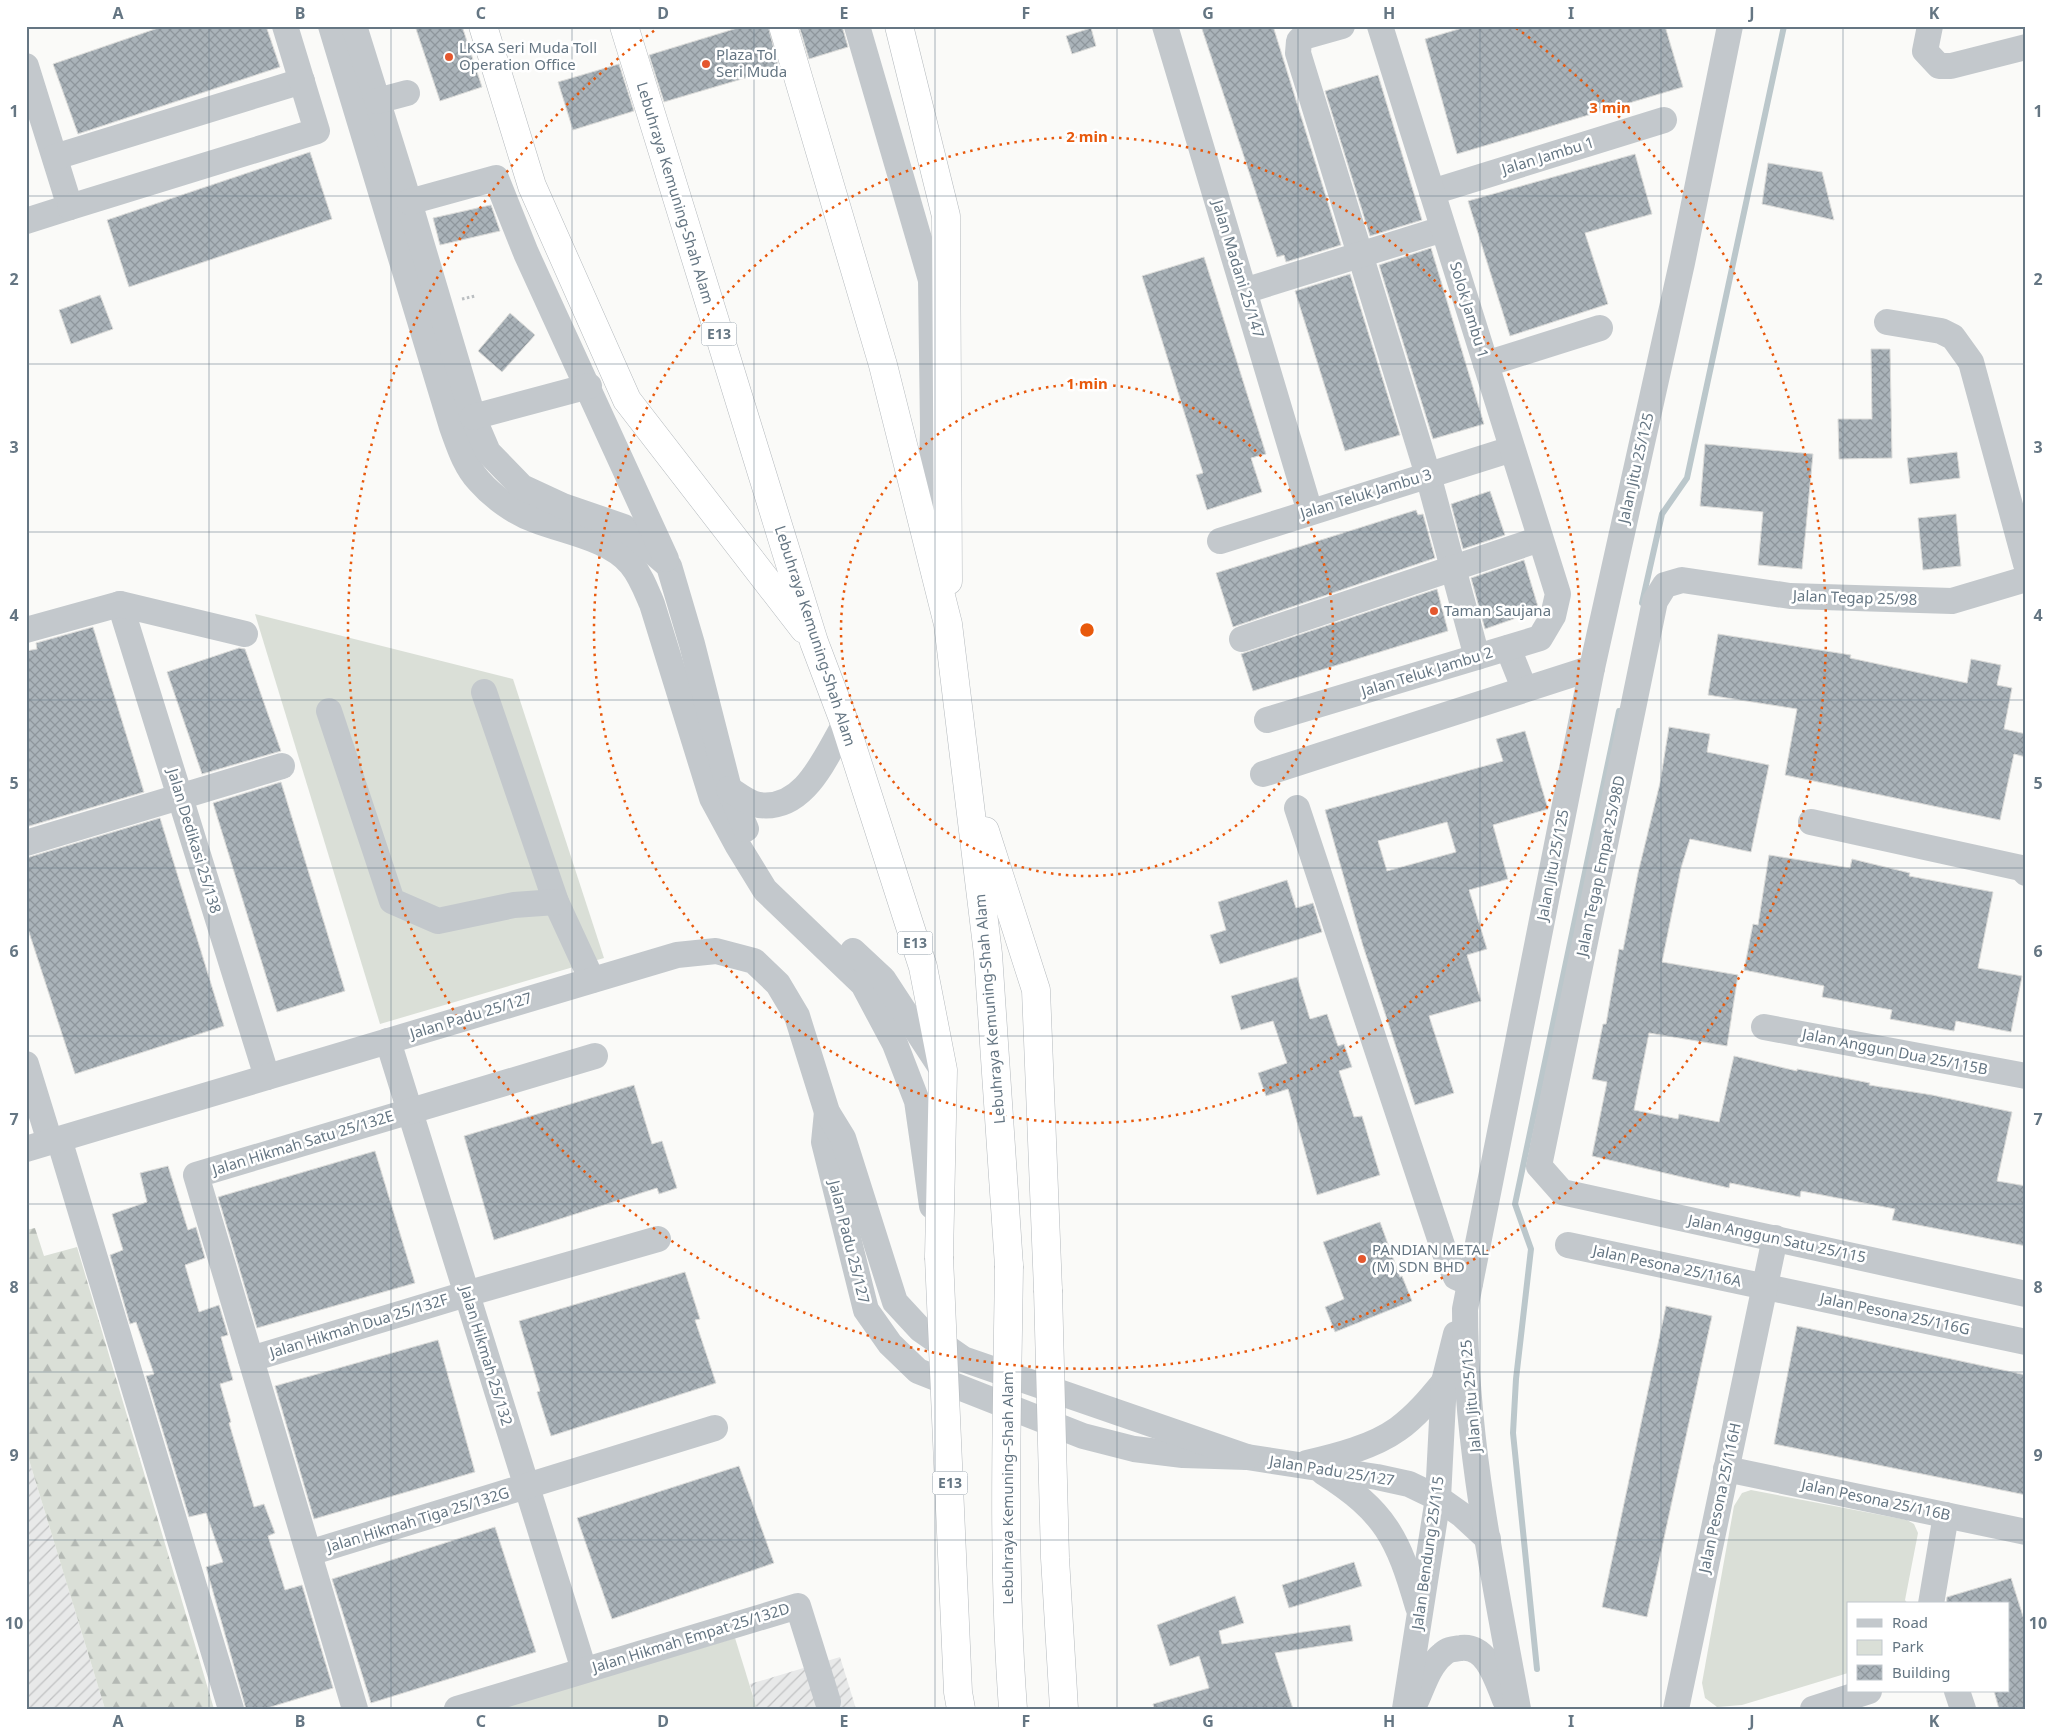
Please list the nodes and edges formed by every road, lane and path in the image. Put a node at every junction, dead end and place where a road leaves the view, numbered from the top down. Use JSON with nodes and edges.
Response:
{"nodes":[{"id":1,"x":285,"y":26,"type":"edge"},
{"id":2,"x":331,"y":26,"type":"edge"},
{"id":3,"x":354,"y":26,"type":"edge"},
{"id":4,"x":483,"y":26,"type":"edge"},
{"id":5,"x":624,"y":26,"type":"edge"},
{"id":6,"x":782,"y":26,"type":"edge"},
{"id":7,"x":857,"y":26,"type":"edge"},
{"id":8,"x":899,"y":26,"type":"edge"},
{"id":9,"x":1165,"y":26,"type":"edge"},
{"id":10,"x":1342,"y":26,"type":"edge"},
{"id":11,"x":1380,"y":26,"type":"edge"},
{"id":12,"x":1730,"y":26,"type":"edge"},
{"id":13,"x":1930,"y":26,"type":"edge"},
{"id":14,"x":2026,"y":47,"type":"edge"},
{"id":15,"x":26,"y":66,"type":"edge"},
{"id":16,"x":302,"y":81,"type":"junction"},
{"id":17,"x":407,"y":93,"type":"dead end"},
{"id":18,"x":377,"y":101,"type":"junction"},
{"id":19,"x":1664,"y":120,"type":"dead end"},
{"id":20,"x":55,"y":157,"type":"junction"},
{"id":21,"x":1432,"y":192,"type":"junction"},
{"id":22,"x":409,"y":202,"type":"junction"},
{"id":23,"x":70,"y":207,"type":"junction"},
{"id":24,"x":26,"y":221,"type":"edge"},
{"id":25,"x":1443,"y":230,"type":"junction"},
{"id":26,"x":1359,"y":256,"type":"junction"},
{"id":27,"x":1244,"y":291,"type":"junction"},
{"id":28,"x":432,"y":320,"type":"junction"},
{"id":29,"x":1887,"y":322,"type":"dead end"},
{"id":30,"x":1600,"y":328,"type":"dead end"},
{"id":31,"x":1486,"y":364,"type":"junction"},
{"id":32,"x":589,"y":386,"type":"junction"},
{"id":33,"x":473,"y":417,"type":"junction"},
{"id":34,"x":1512,"y":449,"type":"junction"},
{"id":35,"x":1428,"y":475,"type":"junction"},
{"id":36,"x":1310,"y":512,"type":"junction"},
{"id":37,"x":1540,"y":539,"type":"junction"},
{"id":38,"x":1220,"y":541,"type":"dead end"},
{"id":39,"x":929,"y":550,"type":"junction"},
{"id":40,"x":2026,"y":564,"type":"edge"},
{"id":41,"x":669,"y":566,"type":"junction"},
{"id":42,"x":1452,"y":569,"type":"junction"},
{"id":43,"x":2026,"y":579,"type":"edge"},
{"id":44,"x":1682,"y":580,"type":"joint"},
{"id":45,"x":1558,"y":594,"type":"joint"},
{"id":46,"x":120,"y":604,"type":"junction"},
{"id":47,"x":948,"y":624,"type":"junction"},
{"id":48,"x":26,"y":630,"type":"edge"},
{"id":49,"x":244,"y":634,"type":"dead end"},
{"id":50,"x":1242,"y":640,"type":"dead end"},
{"id":51,"x":814,"y":642,"type":"junction"},
{"id":52,"x":1508,"y":648,"type":"junction"},
{"id":53,"x":1477,"y":657,"type":"junction"},
{"id":54,"x":1592,"y":668,"type":"junction"},
{"id":55,"x":1524,"y":688,"type":"junction"},
{"id":56,"x":484,"y":692,"type":"dead end"},
{"id":57,"x":329,"y":711,"type":"dead end"},
{"id":58,"x":1267,"y":720,"type":"dead end"},
{"id":59,"x":845,"y":724,"type":"junction"},
{"id":60,"x":282,"y":766,"type":"dead end"},
{"id":61,"x":965,"y":767,"type":"junction"},
{"id":62,"x":1263,"y":774,"type":"dead end"},
{"id":63,"x":729,"y":789,"type":"junction"},
{"id":64,"x":180,"y":797,"type":"junction"},
{"id":65,"x":1297,"y":808,"type":"dead end"},
{"id":66,"x":1812,"y":822,"type":"dead end"},
{"id":67,"x":26,"y":843,"type":"edge"},
{"id":68,"x":2026,"y":873,"type":"edge"},
{"id":69,"x":556,"y":902,"type":"junction"},
{"id":70,"x":592,"y":980,"type":"junction"},
{"id":71,"x":1764,"y":1027,"type":"dead end"},
{"id":72,"x":388,"y":1041,"type":"junction"},
{"id":73,"x":595,"y":1056,"type":"dead end"},
{"id":74,"x":26,"y":1064,"type":"edge"},
{"id":75,"x":943,"y":1070,"type":"junction"},
{"id":76,"x":2026,"y":1076,"type":"edge"},
{"id":77,"x":267,"y":1077,"type":"junction"},
{"id":78,"x":410,"y":1111,"type":"junction"},
{"id":79,"x":827,"y":1112,"type":"junction"},
{"id":80,"x":45,"y":1143,"type":"edge"},
{"id":81,"x":1540,"y":1166,"type":"joint"},
{"id":82,"x":1775,"y":1238,"type":"junction"},
{"id":83,"x":658,"y":1240,"type":"dead end"},
{"id":84,"x":1568,"y":1245,"type":"dead end"},
{"id":85,"x":939,"y":1257,"type":"junction"},
{"id":86,"x":1010,"y":1266,"type":"joint"},
{"id":87,"x":1470,"y":1283,"type":"junction"},
{"id":88,"x":1765,"y":1287,"type":"junction"},
{"id":89,"x":466,"y":1294,"type":"junction"},
{"id":90,"x":2026,"y":1294,"type":"edge"},
{"id":91,"x":1465,"y":1309,"type":"junction"},
{"id":92,"x":2026,"y":1342,"type":"edge"},
{"id":93,"x":251,"y":1358,"type":"junction"},
{"id":94,"x":1444,"y":1382,"type":"junction"},
{"id":95,"x":715,"y":1428,"type":"dead end"},
{"id":96,"x":1247,"y":1457,"type":"junction"},
{"id":97,"x":1306,"y":1467,"type":"junction"},
{"id":98,"x":1726,"y":1469,"type":"junction"},
{"id":99,"x":527,"y":1486,"type":"junction"},
{"id":100,"x":1438,"y":1498,"type":"junction"},
{"id":101,"x":1946,"y":1515,"type":"junction"},
{"id":102,"x":2026,"y":1532,"type":"edge"},
{"id":103,"x":1488,"y":1539,"type":"junction"},
{"id":104,"x":309,"y":1553,"type":"junction"},
{"id":105,"x":1931,"y":1602,"type":"edge"},
{"id":106,"x":1420,"y":1615,"type":"junction"},
{"id":107,"x":584,"y":1670,"type":"junction"},
{"id":108,"x":1866,"y":1692,"type":"edge"},
{"id":109,"x":1957,"y":1692,"type":"edge"},
{"id":110,"x":828,"y":1702,"type":"dead end"},
{"id":111,"x":959,"y":1703,"type":"edge"},
{"id":112,"x":231,"y":1709,"type":"edge"},
{"id":113,"x":355,"y":1709,"type":"edge"},
{"id":114,"x":457,"y":1709,"type":"edge"},
{"id":115,"x":1013,"y":1709,"type":"edge"},
{"id":116,"x":1064,"y":1709,"type":"edge"},
{"id":117,"x":1405,"y":1709,"type":"edge"},
{"id":118,"x":1412,"y":1709,"type":"edge"},
{"id":119,"x":1508,"y":1709,"type":"edge"},
{"id":120,"x":1518,"y":1709,"type":"edge"},
{"id":121,"x":1676,"y":1709,"type":"edge"},
{"id":122,"x":1813,"y":1709,"type":"edge"},
{"id":123,"x":1963,"y":1709,"type":"edge"}],
"edges":[{"from":1,"to":16,"type":"street"},
{"from":2,"to":28,"type":"street"},
{"from":3,"to":18,"type":"street"},
{"from":4,"to":51,"type":"highway"},
{"from":5,"to":51,"type":"highway","name":"Lebuhraya Kemuning-Shah Alam","number":"E13"},
{"from":6,"to":39,"type":"highway","name":"Lebuhraya Kemuning-Shah Alam"},
{"from":7,"to":39,"type":"street"},
{"from":8,"to":47,"type":"highway"},
{"from":9,"to":27,"type":"street","name":"Jalan Madani 25/147"},
{"from":10,"to":26,"type":"street"},
{"from":11,"to":21,"type":"street","name":"Solok Jambu 1"},
{"from":12,"to":54,"type":"street","name":"Jalan Jitu 25/125"},
{"from":13,"to":14,"type":"street"},
{"from":15,"to":20,"type":"street"},
{"from":16,"to":20,"type":"street"},
{"from":16,"to":23,"type":"street"},
{"from":17,"to":18,"type":"street"},
{"from":18,"to":22,"type":"street"},
{"from":19,"to":21,"type":"street","name":"Jalan Jambu 1"},
{"from":20,"to":23,"type":"street"},
{"from":21,"to":25,"type":"street","name":"Solok Jambu 1"},
{"from":22,"to":28,"type":"street"},
{"from":22,"to":32,"type":"street"},
{"from":23,"to":24,"type":"street"},
{"from":25,"to":26,"type":"street"},
{"from":25,"to":31,"type":"street","name":"Solok Jambu 1"},
{"from":26,"to":27,"type":"street"},
{"from":26,"to":35,"type":"street"},
{"from":27,"to":36,"type":"street","name":"Jalan Madani 25/147"},
{"from":28,"to":33,"type":"street"},
{"from":28,"to":85,"type":"street"},
{"from":29,"to":40,"type":"street"},
{"from":30,"to":31,"type":"street"},
{"from":31,"to":34,"type":"street","name":"Solok Jambu 1"},
{"from":32,"to":33,"type":"street"},
{"from":32,"to":41,"type":"street"},
{"from":33,"to":41,"type":"street"},
{"from":34,"to":35,"type":"street","name":"Jalan Teluk Jambu 3"},
{"from":34,"to":37,"type":"street","name":"Solok Jambu 1"},
{"from":35,"to":36,"type":"street","name":"Jalan Teluk Jambu 3"},
{"from":35,"to":42,"type":"street"},
{"from":36,"to":38,"type":"street","name":"Jalan Teluk Jambu 3"},
{"from":37,"to":42,"type":"street"},
{"from":37,"to":45,"type":"street","name":"Solok Jambu 1"},
{"from":39,"to":47,"type":"highway","name":"Lebuhraya Kemuning-Shah Alam"},
{"from":41,"to":63,"type":"street"},
{"from":42,"to":50,"type":"street"},
{"from":42,"to":53,"type":"street"},
{"from":43,"to":44,"type":"street","name":"Jalan Tegap 25/98"},
{"from":44,"to":81,"type":"street","name":"Jalan Tegap Empat 25/98D"},
{"from":45,"to":52,"type":"street","name":"Jalan Teluk Jambu 2"},
{"from":46,"to":48,"type":"street"},
{"from":46,"to":49,"type":"street"},
{"from":46,"to":64,"type":"street","name":"Jalan Dedikasi 25/138"},
{"from":47,"to":61,"type":"highway","name":"Lebuhraya Kemuning-Shah Alam"},
{"from":51,"to":59,"type":"highway","name":"Lebuhraya Kemuning-Shah Alam","number":"E13"},
{"from":52,"to":53,"type":"street","name":"Jalan Teluk Jambu 2"},
{"from":52,"to":55,"type":"street"},
{"from":53,"to":58,"type":"street","name":"Jalan Teluk Jambu 2"},
{"from":54,"to":55,"type":"street"},
{"from":54,"to":87,"type":"street","name":"Jalan Jitu 25/125"},
{"from":55,"to":62,"type":"street"},
{"from":56,"to":69,"type":"street"},
{"from":57,"to":69,"type":"street"},
{"from":59,"to":63,"type":"street"},
{"from":59,"to":75,"type":"highway","name":"Lebuhraya Kemuning-Shah Alam","number":"E13"},
{"from":60,"to":64,"type":"street"},
{"from":61,"to":86,"type":"highway","name":"Lebuhraya Kemuning-Shah Alam"},
{"from":61,"to":116,"type":"highway","bridge":true},
{"from":63,"to":75,"type":"street"},
{"from":64,"to":67,"type":"street"},
{"from":64,"to":77,"type":"street","name":"Jalan Dedikasi 25/138"},
{"from":65,"to":87,"type":"street"},
{"from":66,"to":68,"type":"street"},
{"from":69,"to":70,"type":"street"},
{"from":70,"to":72,"type":"street","name":"Jalan Padu 25/127"},
{"from":70,"to":79,"type":"street","name":"Jalan Padu 25/127"},
{"from":71,"to":76,"type":"street","name":"Jalan Anggun Dua 25/115B"},
{"from":72,"to":77,"type":"street","name":"Jalan Padu 25/127"},
{"from":72,"to":78,"type":"street","name":"Jalan Hikmah 25/132"},
{"from":73,"to":78,"type":"street","name":"Jalan Hikmah Satu 25/132E"},
{"from":74,"to":80,"type":"street"},
{"from":75,"to":85,"type":"highway","name":"Lebuhraya Kemuning-Shah Alam","number":"E13"},
{"from":77,"to":80,"type":"street","name":"Jalan Padu 25/127"},
{"from":78,"to":89,"type":"street","name":"Jalan Hikmah 25/132"},
{"from":78,"to":93,"type":"street","name":"Jalan Hikmah Satu 25/132E"},
{"from":79,"to":96,"type":"street","name":"Jalan Padu 25/127"},
{"from":79,"to":96,"type":"street","name":"Jalan Padu 25/127"},
{"from":80,"to":112,"type":"street"},
{"from":81,"to":82,"type":"street","name":"Jalan Anggun Satu 25/115"},
{"from":82,"to":88,"type":"street","name":"Jalan Pesona 25/116H"},
{"from":82,"to":90,"type":"street","name":"Jalan Anggun Satu 25/115"},
{"from":83,"to":89,"type":"street","name":"Jalan Hikmah Dua 25/132F"},
{"from":84,"to":88,"type":"street","name":"Jalan Pesona 25/116A"},
{"from":85,"to":111,"type":"highway","number":"E13","bridge":true},
{"from":86,"to":115,"type":"highway","name":"Lebuhraya Kemuning–Shah Alam","bridge":true},
{"from":87,"to":91,"type":"street","name":"Jalan Jitu 25/125"},
{"from":88,"to":92,"type":"street","name":"Jalan Pesona 25/116G"},
{"from":88,"to":98,"type":"street","name":"Jalan Pesona 25/116H"},
{"from":89,"to":93,"type":"street","name":"Jalan Hikmah Dua 25/132F"},
{"from":89,"to":99,"type":"street","name":"Jalan Hikmah 25/132"},
{"from":91,"to":94,"type":"street","name":"Jalan Bendung 25/115"},
{"from":91,"to":103,"type":"street","name":"Jalan Jitu 25/125"},
{"from":93,"to":104,"type":"street"},
{"from":94,"to":97,"type":"street"},
{"from":94,"to":100,"type":"street","name":"Jalan Bendung 25/115"},
{"from":95,"to":99,"type":"street","name":"Jalan Hikmah Tiga 25/132G"},
{"from":96,"to":97,"type":"street","name":"Jalan Padu 25/127"},
{"from":97,"to":100,"type":"street","name":"Jalan Padu 25/127"},
{"from":97,"to":106,"type":"street"},
{"from":98,"to":101,"type":"street","name":"Jalan Pesona 25/116B"},
{"from":98,"to":121,"type":"street","name":"Jalan Pesona 25/116H"},
{"from":99,"to":104,"type":"street","name":"Jalan Hikmah Tiga 25/132G"},
{"from":99,"to":107,"type":"street","name":"Jalan Hikmah 25/132"},
{"from":100,"to":103,"type":"street","name":"Jalan Padu 25/127"},
{"from":100,"to":106,"type":"street","name":"Jalan Bendung 25/115"},
{"from":101,"to":102,"type":"street","name":"Jalan Pesona 25/116B"},
{"from":101,"to":105,"type":"street"},
{"from":103,"to":120,"type":"street","name":"Jalan Jitu 25/125"},
{"from":104,"to":113,"type":"street"},
{"from":106,"to":117,"type":"street","name":"Jalan Bendung 25/115"},
{"from":107,"to":110,"type":"street","name":"Jalan Hikmah Empat 25/132D"},
{"from":107,"to":114,"type":"street","name":"Jalan Hikmah Empat 25/132D"},
{"from":108,"to":122,"type":"street"},
{"from":109,"to":123,"type":"street"},
{"from":118,"to":119,"type":"street"}]}
